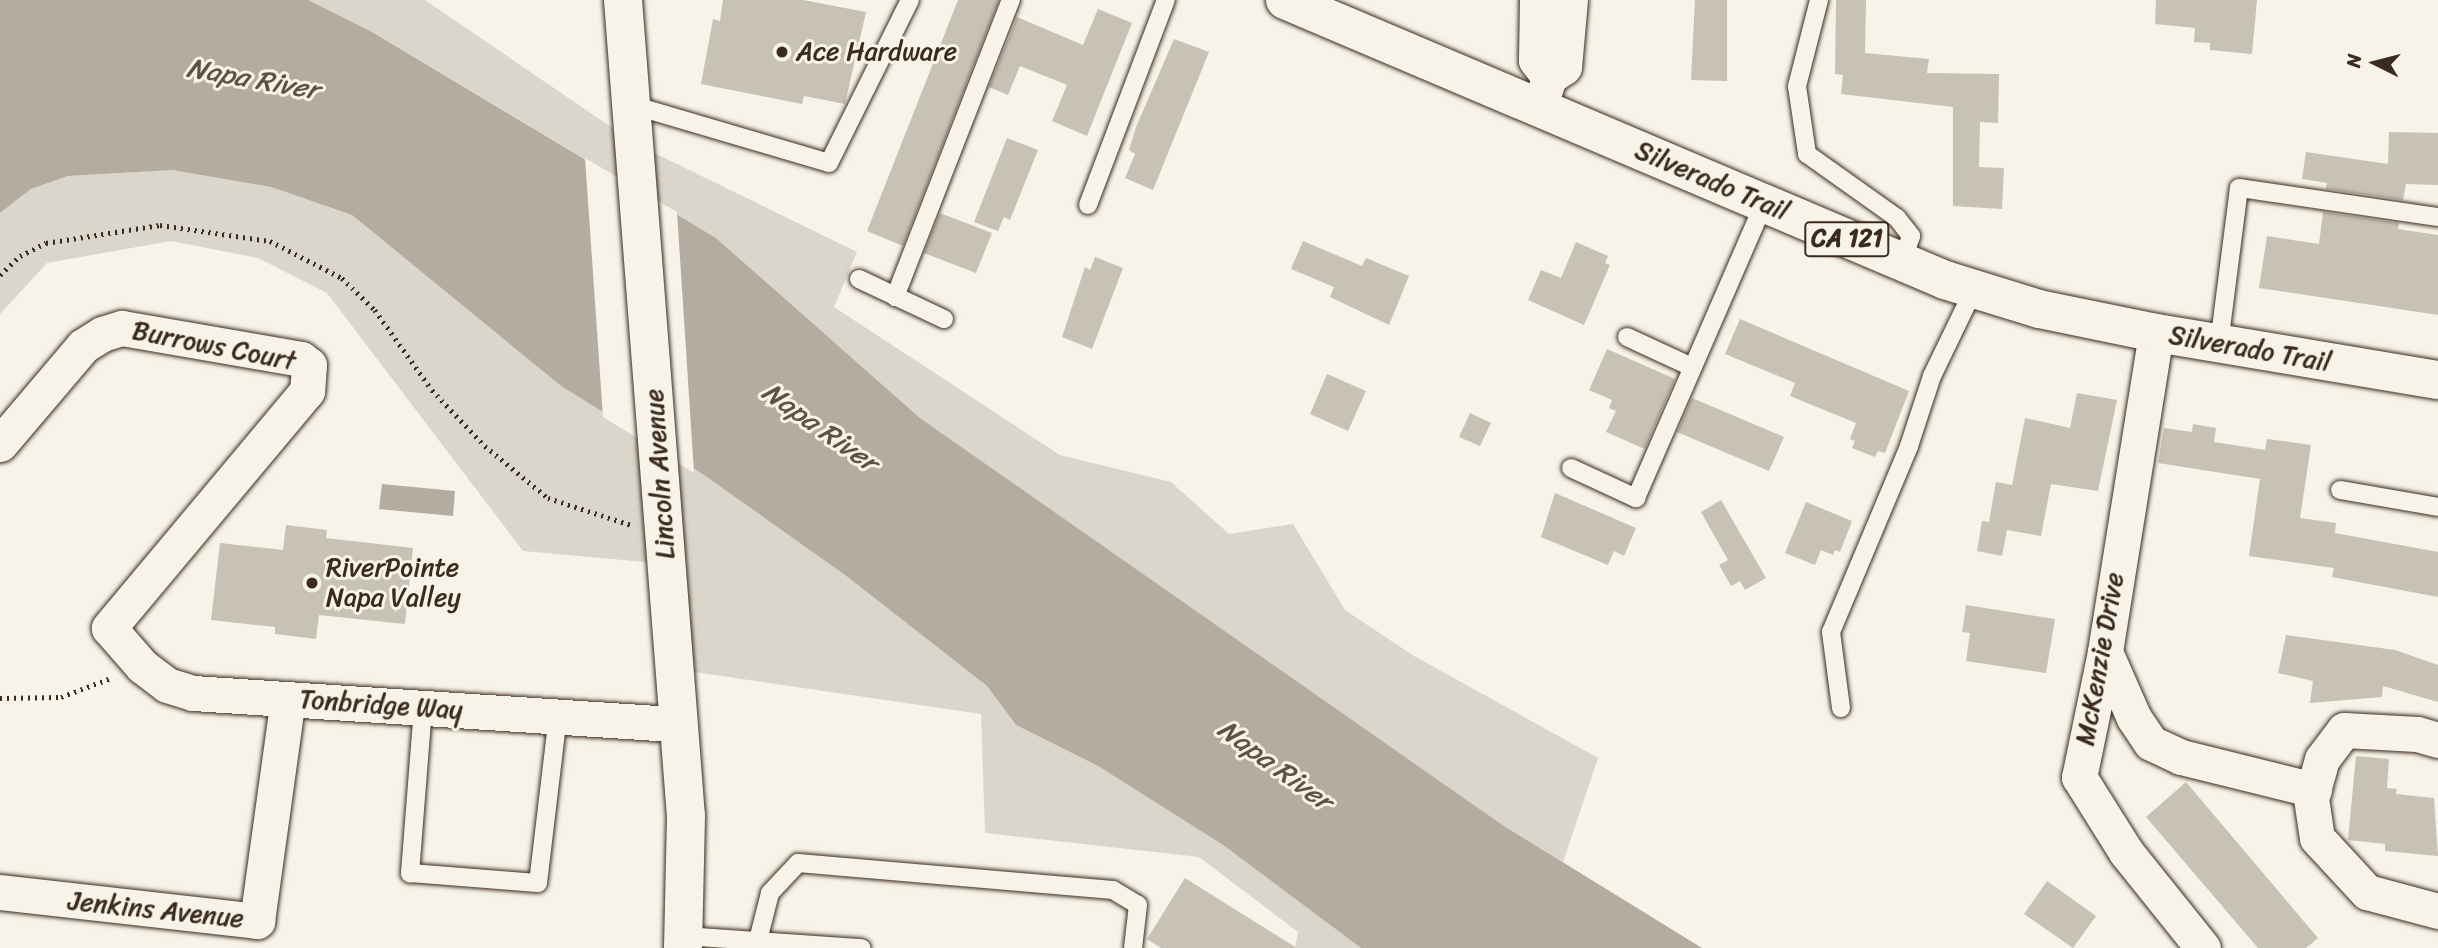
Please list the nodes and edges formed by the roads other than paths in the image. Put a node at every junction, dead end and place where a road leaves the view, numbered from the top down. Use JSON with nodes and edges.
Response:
{"nodes":[{"id":1,"x":910,"y":0,"type":"edge"},
{"id":2,"x":1011,"y":0,"type":"edge"},
{"id":3,"x":1166,"y":0,"type":"edge"},
{"id":4,"x":1285,"y":0,"type":"edge"},
{"id":5,"x":1537,"y":0,"type":"edge"},
{"id":6,"x":1570,"y":0,"type":"edge"},
{"id":7,"x":1819,"y":0,"type":"edge"},
{"id":8,"x":625,"y":7,"type":"edge"},
{"id":9,"x":1544,"y":92,"type":"junction"},
{"id":10,"x":632,"y":105,"type":"junction"},
{"id":11,"x":1764,"y":203,"type":"junction"},
{"id":12,"x":1088,"y":205,"type":"dead end"},
{"id":13,"x":2438,"y":218,"type":"edge"},
{"id":14,"x":1902,"y":262,"type":"junction"},
{"id":15,"x":859,"y":279,"type":"dead end"},
{"id":16,"x":1974,"y":289,"type":"junction"},
{"id":17,"x":895,"y":297,"type":"junction"},
{"id":18,"x":944,"y":319,"type":"dead end"},
{"id":19,"x":2156,"y":333,"type":"junction"},
{"id":20,"x":1627,"y":337,"type":"dead end"},
{"id":21,"x":2219,"y":344,"type":"junction"},
{"id":22,"x":1692,"y":368,"type":"junction"},
{"id":23,"x":2438,"y":380,"type":"edge"},
{"id":24,"x":0,"y":444,"type":"edge"},
{"id":25,"x":1572,"y":468,"type":"dead end"},
{"id":26,"x":2340,"y":490,"type":"dead end"},
{"id":27,"x":2438,"y":507,"type":"edge"},
{"id":28,"x":109,"y":628,"type":"joint"},
{"id":29,"x":2105,"y":653,"type":"junction"},
{"id":30,"x":288,"y":699,"type":"junction"},
{"id":31,"x":423,"y":708,"type":"junction"},
{"id":32,"x":1841,"y":708,"type":"dead end"},
{"id":33,"x":558,"y":716,"type":"junction"},
{"id":34,"x":678,"y":724,"type":"junction"},
{"id":35,"x":2438,"y":740,"type":"edge"},
{"id":36,"x":2314,"y":790,"type":"junction"},
{"id":37,"x":0,"y":892,"type":"edge"},
{"id":38,"x":2438,"y":911,"type":"edge"},
{"id":39,"x":683,"y":942,"type":"edge"},
{"id":40,"x":756,"y":943,"type":"edge"},
{"id":41,"x":862,"y":948,"type":"edge"},
{"id":42,"x":1133,"y":948,"type":"edge"},
{"id":43,"x":2203,"y":948,"type":"edge"}],
"edges":[{"from":1,"to":10,"type":"lane"},
{"from":2,"to":17,"type":"lane"},
{"from":3,"to":12,"type":"lane"},
{"from":4,"to":9,"type":"main road","name":"Silverado Trail","number":"CA 121"},
{"from":5,"to":9,"type":"street"},
{"from":6,"to":9,"type":"street"},
{"from":7,"to":14,"type":"lane"},
{"from":8,"to":10,"type":"main road","name":"Lincoln Avenue"},
{"from":9,"to":11,"type":"main road","name":"Silverado Trail","number":"CA 121"},
{"from":10,"to":34,"type":"main road","name":"Lincoln Avenue"},
{"from":11,"to":14,"type":"main road","name":"Silverado Trail","number":"CA 121"},
{"from":11,"to":22,"type":"lane"},
{"from":13,"to":21,"type":"lane"},
{"from":14,"to":16,"type":"main road","name":"Silverado Trail","number":"CA 121"},
{"from":15,"to":17,"type":"lane"},
{"from":16,"to":19,"type":"main road","name":"Silverado Trail","number":"CA 121"},
{"from":16,"to":32,"type":"lane"},
{"from":17,"to":18,"type":"lane"},
{"from":19,"to":21,"type":"main road","name":"Silverado Trail","number":"CA 121"},
{"from":19,"to":29,"type":"street","name":"McKenzie Drive"},
{"from":20,"to":22,"type":"lane"},
{"from":21,"to":23,"type":"main road","name":"Silverado Trail","number":"CA 121"},
{"from":22,"to":25,"type":"lane"},
{"from":24,"to":28,"type":"street","name":"Burrows Court"},
{"from":26,"to":27,"type":"lane"},
{"from":28,"to":30,"type":"street","name":"Tonbridge Way"},
{"from":29,"to":36,"type":"street"},
{"from":29,"to":43,"type":"street","name":"McKenzie Drive"},
{"from":30,"to":31,"type":"street","name":"Tonbridge Way"},
{"from":30,"to":37,"type":"street","name":"Jenkins Avenue"},
{"from":31,"to":33,"type":"street","name":"Tonbridge Way"},
{"from":31,"to":33,"type":"lane"},
{"from":33,"to":34,"type":"street","name":"Tonbridge Way"},
{"from":34,"to":39,"type":"main road","name":"Lincoln Avenue"},
{"from":35,"to":36,"type":"street"},
{"from":36,"to":38,"type":"street"},
{"from":39,"to":40,"type":"lane"},
{"from":40,"to":41,"type":"lane"},
{"from":40,"to":42,"type":"lane"}]}
